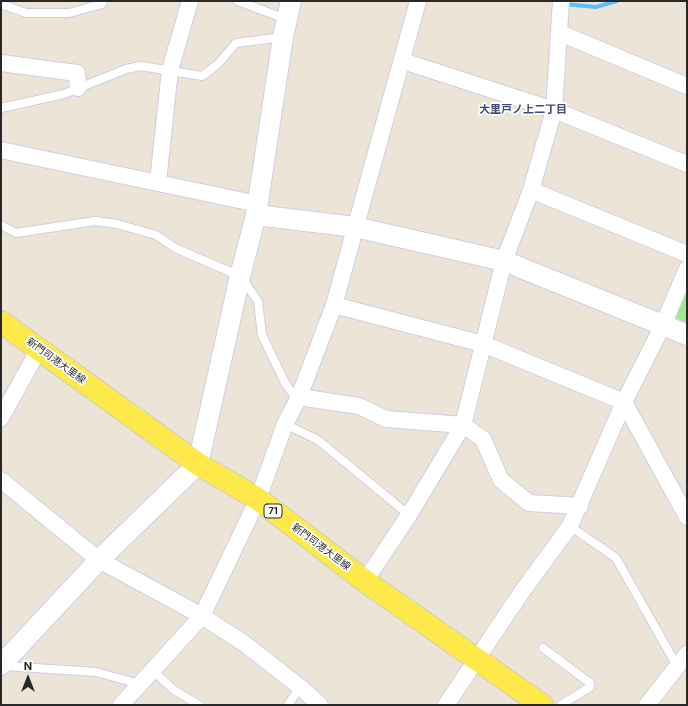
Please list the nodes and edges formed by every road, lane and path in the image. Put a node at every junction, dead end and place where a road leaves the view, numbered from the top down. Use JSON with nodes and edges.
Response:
{"nodes":[{"id":1,"x":103,"y":1,"type":"edge"},
{"id":2,"x":190,"y":1,"type":"edge"},
{"id":3,"x":238,"y":1,"type":"edge"},
{"id":4,"x":418,"y":1,"type":"edge"},
{"id":5,"x":561,"y":1,"type":"edge"},
{"id":6,"x":1,"y":4,"type":"edge"},
{"id":7,"x":287,"y":19,"type":"edge"},
{"id":8,"x":560,"y":33,"type":"junction"},
{"id":9,"x":403,"y":61,"type":"junction"},
{"id":10,"x":1,"y":63,"type":"edge"},
{"id":11,"x":170,"y":70,"type":"junction"},
{"id":12,"x":687,"y":86,"type":"edge"},
{"id":13,"x":78,"y":88,"type":"junction"},
{"id":14,"x":1,"y":108,"type":"edge"},
{"id":15,"x":554,"y":110,"type":"junction"},
{"id":16,"x":1,"y":150,"type":"edge"},
{"id":17,"x":687,"y":164,"type":"edge"},
{"id":18,"x":158,"y":182,"type":"junction"},
{"id":19,"x":531,"y":190,"type":"junction"},
{"id":20,"x":257,"y":210,"type":"junction"},
{"id":21,"x":1,"y":225,"type":"edge"},
{"id":22,"x":355,"y":227,"type":"junction"},
{"id":23,"x":687,"y":254,"type":"edge"},
{"id":24,"x":504,"y":261,"type":"junction"},
{"id":25,"x":687,"y":269,"type":"edge"},
{"id":26,"x":240,"y":276,"type":"junction"},
{"id":27,"x":334,"y":305,"type":"junction"},
{"id":28,"x":1,"y":322,"type":"edge"},
{"id":29,"x":663,"y":325,"type":"junction"},
{"id":30,"x":687,"y":335,"type":"edge"},
{"id":31,"x":483,"y":344,"type":"junction"},
{"id":32,"x":40,"y":349,"type":"junction"},
{"id":33,"x":299,"y":397,"type":"junction"},
{"id":34,"x":624,"y":402,"type":"junction"},
{"id":35,"x":1,"y":418,"type":"edge"},
{"id":36,"x":285,"y":424,"type":"junction"},
{"id":37,"x":463,"y":425,"type":"junction"},
{"id":38,"x":198,"y":464,"type":"junction"},
{"id":39,"x":1,"y":480,"type":"edge"},
{"id":40,"x":258,"y":499,"type":"junction"},
{"id":41,"x":580,"y":506,"type":"junction"},
{"id":42,"x":409,"y":515,"type":"junction"},
{"id":43,"x":687,"y":516,"type":"edge"},
{"id":44,"x":570,"y":526,"type":"junction"},
{"id":45,"x":99,"y":560,"type":"junction"},
{"id":46,"x":365,"y":581,"type":"junction"},
{"id":47,"x":202,"y":616,"type":"junction"},
{"id":48,"x":543,"y":648,"type":"dead end"},
{"id":49,"x":687,"y":654,"type":"edge"},
{"id":50,"x":476,"y":660,"type":"junction"},
{"id":51,"x":1,"y":665,"type":"edge"},
{"id":52,"x":677,"y":666,"type":"junction"},
{"id":53,"x":152,"y":670,"type":"junction"},
{"id":54,"x":140,"y":684,"type":"junction"},
{"id":55,"x":300,"y":686,"type":"junction"},
{"id":56,"x":121,"y":705,"type":"edge"},
{"id":57,"x":199,"y":705,"type":"edge"},
{"id":58,"x":288,"y":705,"type":"edge"},
{"id":59,"x":320,"y":705,"type":"edge"},
{"id":60,"x":446,"y":705,"type":"edge"},
{"id":61,"x":542,"y":705,"type":"edge"},
{"id":62,"x":561,"y":705,"type":"edge"},
{"id":63,"x":647,"y":705,"type":"edge"}],
"edges":[{"from":1,"to":6,"type":"lane"},
{"from":2,"to":11,"type":"street"},
{"from":3,"to":7,"type":"lane"},
{"from":4,"to":9,"type":"street"},
{"from":5,"to":8,"type":"street"},
{"from":7,"to":11,"type":"lane"},
{"from":7,"to":20,"type":"street"},
{"from":8,"to":12,"type":"street"},
{"from":8,"to":15,"type":"street"},
{"from":9,"to":15,"type":"street"},
{"from":9,"to":22,"type":"street"},
{"from":10,"to":13,"type":"street"},
{"from":11,"to":13,"type":"lane"},
{"from":11,"to":18,"type":"street"},
{"from":13,"to":14,"type":"lane"},
{"from":15,"to":17,"type":"street"},
{"from":15,"to":19,"type":"street"},
{"from":16,"to":18,"type":"street"},
{"from":18,"to":20,"type":"street"},
{"from":19,"to":23,"type":"street"},
{"from":19,"to":24,"type":"street"},
{"from":20,"to":22,"type":"street"},
{"from":20,"to":26,"type":"street"},
{"from":21,"to":26,"type":"lane"},
{"from":22,"to":24,"type":"street"},
{"from":22,"to":27,"type":"street"},
{"from":24,"to":29,"type":"street"},
{"from":24,"to":31,"type":"street"},
{"from":25,"to":29,"type":"street"},
{"from":26,"to":33,"type":"lane"},
{"from":26,"to":38,"type":"street"},
{"from":27,"to":31,"type":"street"},
{"from":27,"to":33,"type":"street"},
{"from":28,"to":32,"type":"main road","name":"新門司港大里線","number":"71"},
{"from":29,"to":30,"type":"street"},
{"from":29,"to":34,"type":"street"},
{"from":31,"to":34,"type":"street"},
{"from":31,"to":37,"type":"street"},
{"from":32,"to":35,"type":"street"},
{"from":32,"to":38,"type":"main road","name":"新門司港大里線","number":"71"},
{"from":33,"to":36,"type":"street"},
{"from":33,"to":37,"type":"street"},
{"from":34,"to":41,"type":"street"},
{"from":34,"to":43,"type":"street"},
{"from":36,"to":40,"type":"street"},
{"from":36,"to":42,"type":"lane"},
{"from":37,"to":41,"type":"street"},
{"from":37,"to":42,"type":"street"},
{"from":38,"to":40,"type":"main road","name":"新門司港大里線","number":"71"},
{"from":38,"to":45,"type":"street"},
{"from":39,"to":45,"type":"street"},
{"from":40,"to":46,"type":"main road","name":"新門司港大里線","number":"71"},
{"from":40,"to":47,"type":"street"},
{"from":41,"to":44,"type":"street"},
{"from":42,"to":46,"type":"street"},
{"from":44,"to":50,"type":"street"},
{"from":44,"to":52,"type":"lane"},
{"from":45,"to":47,"type":"street"},
{"from":45,"to":51,"type":"street"},
{"from":46,"to":50,"type":"main road","name":"新門司港大里線","number":"71"},
{"from":47,"to":53,"type":"street"},
{"from":47,"to":55,"type":"street"},
{"from":48,"to":62,"type":"lane"},
{"from":49,"to":52,"type":"street"},
{"from":50,"to":60,"type":"street"},
{"from":50,"to":61,"type":"main road","name":"新門司港大里線","number":"71"},
{"from":51,"to":54,"type":"lane"},
{"from":52,"to":63,"type":"street"},
{"from":53,"to":54,"type":"street"},
{"from":53,"to":57,"type":"lane"},
{"from":54,"to":56,"type":"street"},
{"from":55,"to":58,"type":"lane"},
{"from":55,"to":59,"type":"street"}]}
